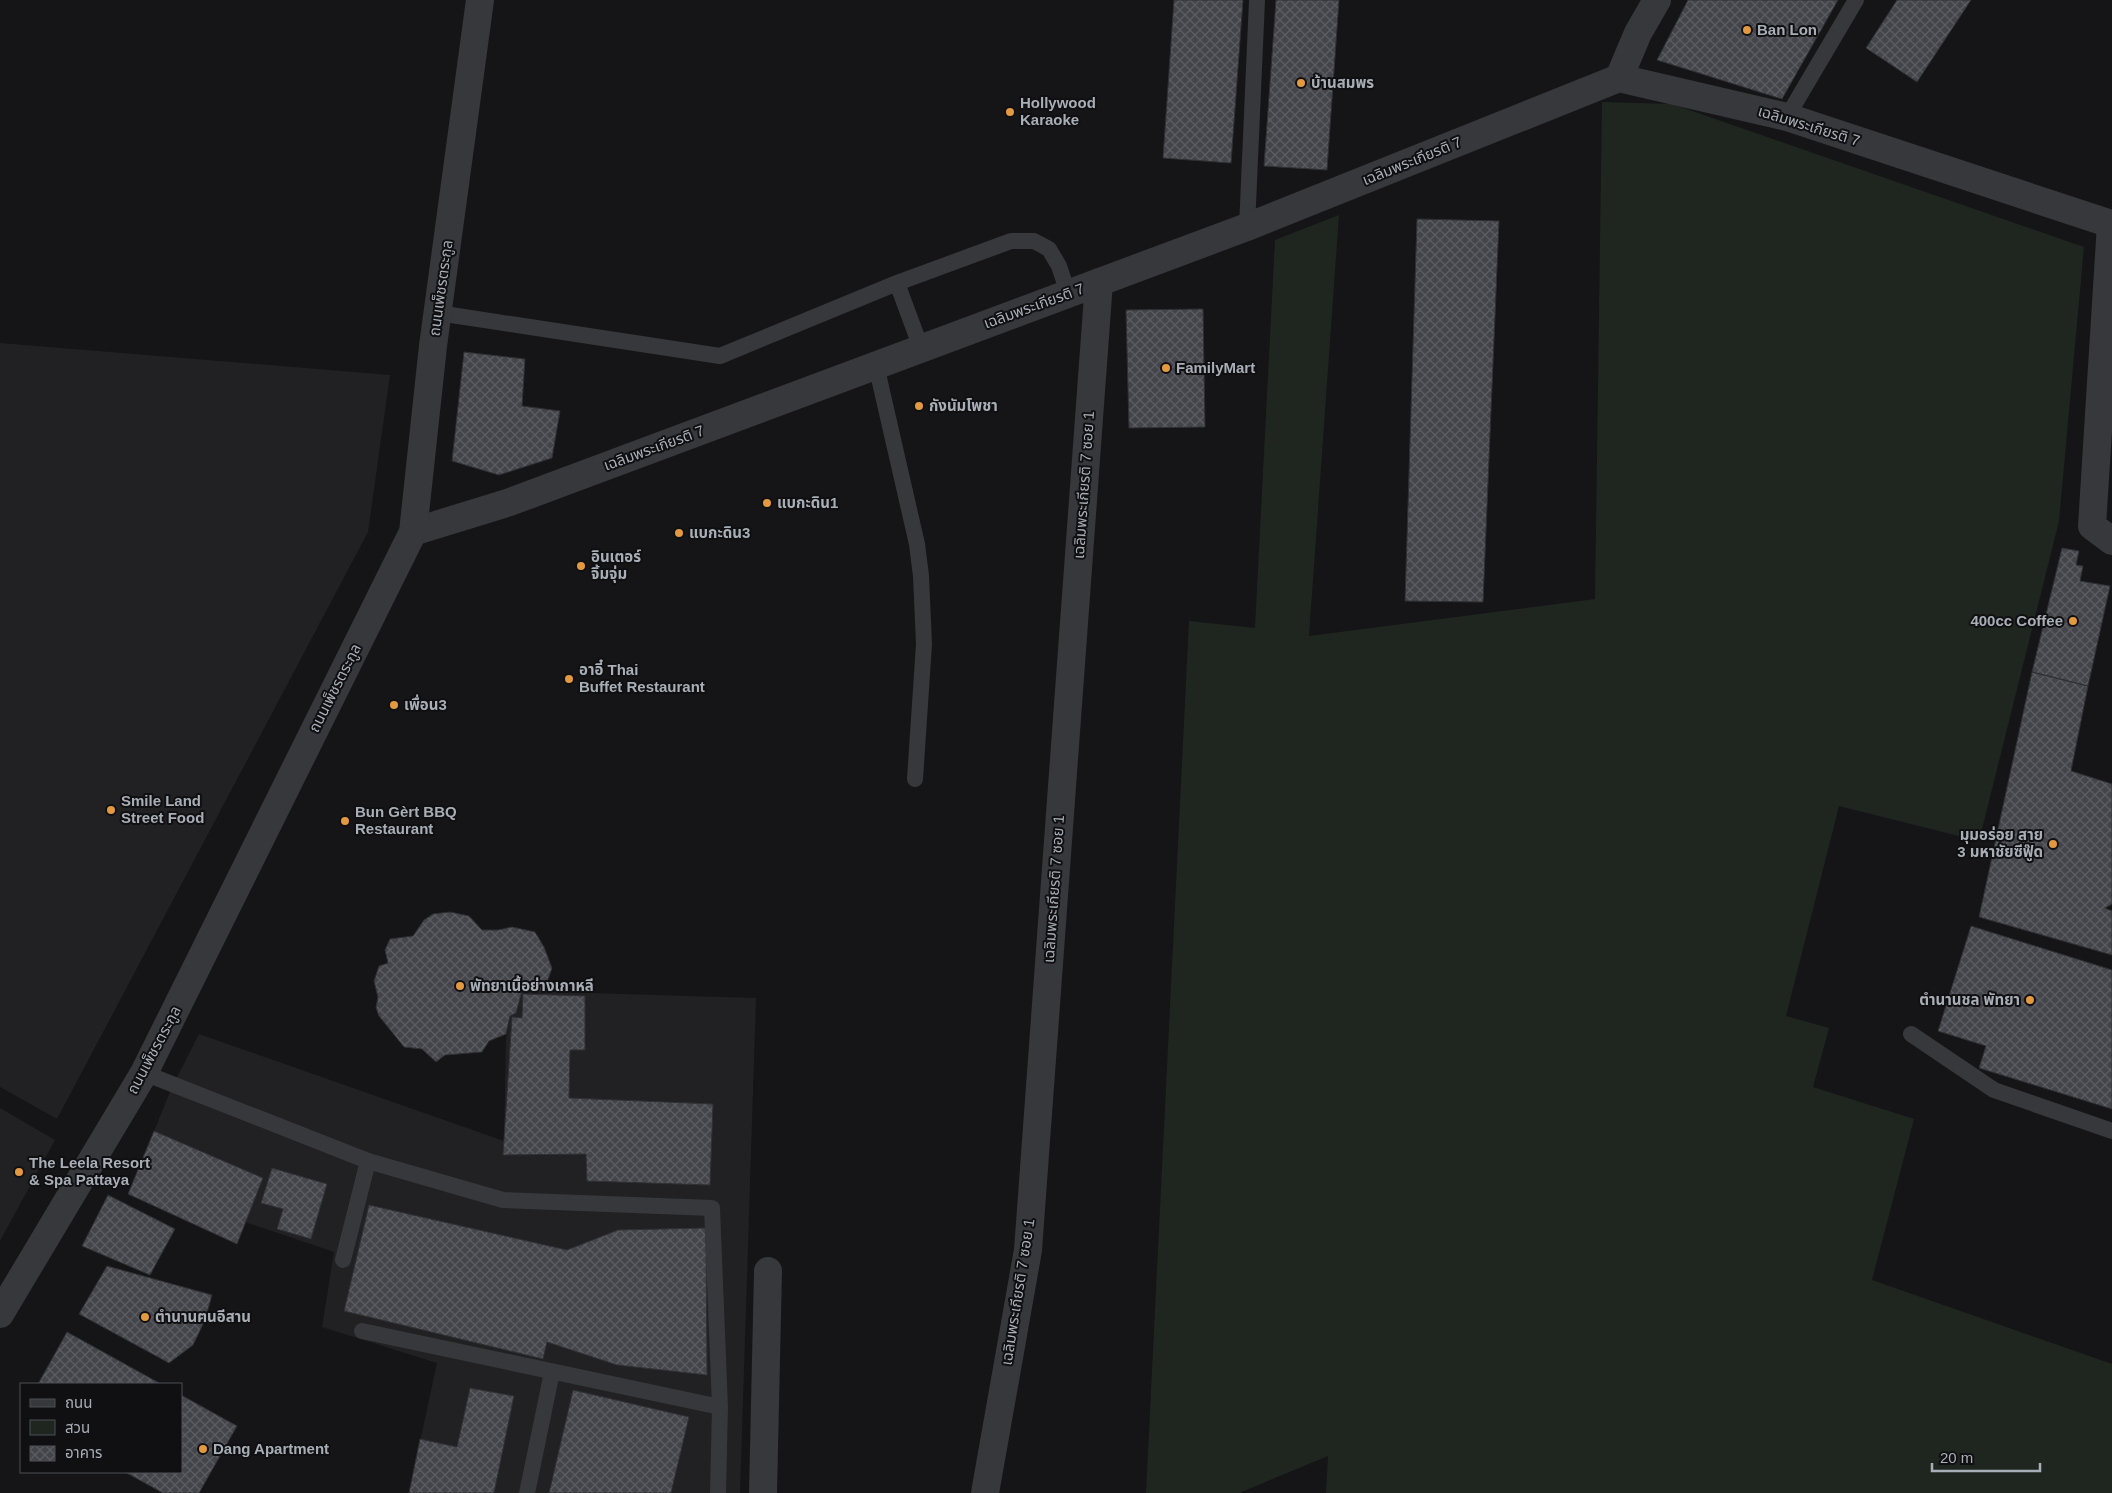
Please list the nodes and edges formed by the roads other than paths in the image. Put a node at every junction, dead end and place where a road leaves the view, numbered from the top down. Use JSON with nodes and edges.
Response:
{"nodes":[{"id":1,"x":480,"y":0,"type":"edge"},
{"id":2,"x":1257,"y":0,"type":"edge"},
{"id":3,"x":1657,"y":0,"type":"edge"},
{"id":4,"x":1856,"y":0,"type":"edge"},
{"id":5,"x":1619,"y":78,"type":"junction"},
{"id":6,"x":1787,"y":117,"type":"junction"},
{"id":7,"x":2112,"y":223,"type":"edge"},
{"id":8,"x":1247,"y":226,"type":"junction"},
{"id":9,"x":1099,"y":282,"type":"junction"},
{"id":10,"x":897,"y":283,"type":"junction"},
{"id":11,"x":1068,"y":294,"type":"junction"},
{"id":12,"x":438,"y":313,"type":"junction"},
{"id":13,"x":921,"y":348,"type":"junction"},
{"id":14,"x":876,"y":365,"type":"junction"},
{"id":15,"x":413,"y":532,"type":"junction"},
{"id":16,"x":2112,"y":541,"type":"edge"},
{"id":17,"x":916,"y":779,"type":"dead end"},
{"id":18,"x":1911,"y":1034,"type":"dead end"},
{"id":19,"x":144,"y":1073,"type":"junction"},
{"id":20,"x":2112,"y":1131,"type":"edge"},
{"id":21,"x":368,"y":1161,"type":"junction"},
{"id":22,"x":344,"y":1260,"type":"dead end"},
{"id":23,"x":768,"y":1271,"type":"dead end"},
{"id":24,"x":0,"y":1314,"type":"edge"},
{"id":25,"x":362,"y":1331,"type":"dead end"},
{"id":26,"x":552,"y":1372,"type":"junction"},
{"id":27,"x":720,"y":1407,"type":"junction"},
{"id":28,"x":527,"y":1493,"type":"edge"},
{"id":29,"x":718,"y":1493,"type":"edge"},
{"id":30,"x":763,"y":1493,"type":"edge"},
{"id":31,"x":984,"y":1493,"type":"edge"}],
"edges":[{"from":1,"to":12,"type":"street","name":"ถนนเพ็ชรตระกูล"},
{"from":2,"to":8,"type":"lane"},
{"from":3,"to":5,"type":"street"},
{"from":4,"to":6,"type":"lane"},
{"from":5,"to":6,"type":"street","name":"เฉลิมพระเกียรติ 7"},
{"from":5,"to":8,"type":"street","name":"เฉลิมพระเกียรติ 7"},
{"from":6,"to":7,"type":"street","name":"เฉลิมพระเกียรติ 7"},
{"from":7,"to":16,"type":"street","name":"เฉลิมพระเกียรติ 7"},
{"from":8,"to":9,"type":"street","name":"เฉลิมพระเกียรติ 7"},
{"from":9,"to":11,"type":"street","name":"เฉลิมพระเกียรติ 7"},
{"from":9,"to":31,"type":"street","name":"เฉลิมพระเกียรติ 7 ซอย 1"},
{"from":10,"to":11,"type":"lane"},
{"from":10,"to":12,"type":"lane"},
{"from":10,"to":13,"type":"lane"},
{"from":11,"to":13,"type":"street","name":"เฉลิมพระเกียรติ 7"},
{"from":12,"to":15,"type":"street","name":"ถนนเพ็ชรตระกูล"},
{"from":13,"to":14,"type":"street","name":"เฉลิมพระเกียรติ 7"},
{"from":14,"to":15,"type":"street","name":"เฉลิมพระเกียรติ 7"},
{"from":14,"to":17,"type":"lane"},
{"from":15,"to":19,"type":"street","name":"ถนนเพ็ชรตระกูล"},
{"from":18,"to":20,"type":"lane"},
{"from":19,"to":21,"type":"lane"},
{"from":19,"to":24,"type":"street","name":"ถนนเพ็ชรตระกูล"},
{"from":21,"to":22,"type":"lane"},
{"from":21,"to":27,"type":"lane"},
{"from":23,"to":30,"type":"street"},
{"from":25,"to":26,"type":"lane"},
{"from":26,"to":27,"type":"lane"},
{"from":26,"to":28,"type":"lane"},
{"from":27,"to":29,"type":"lane"}]}
